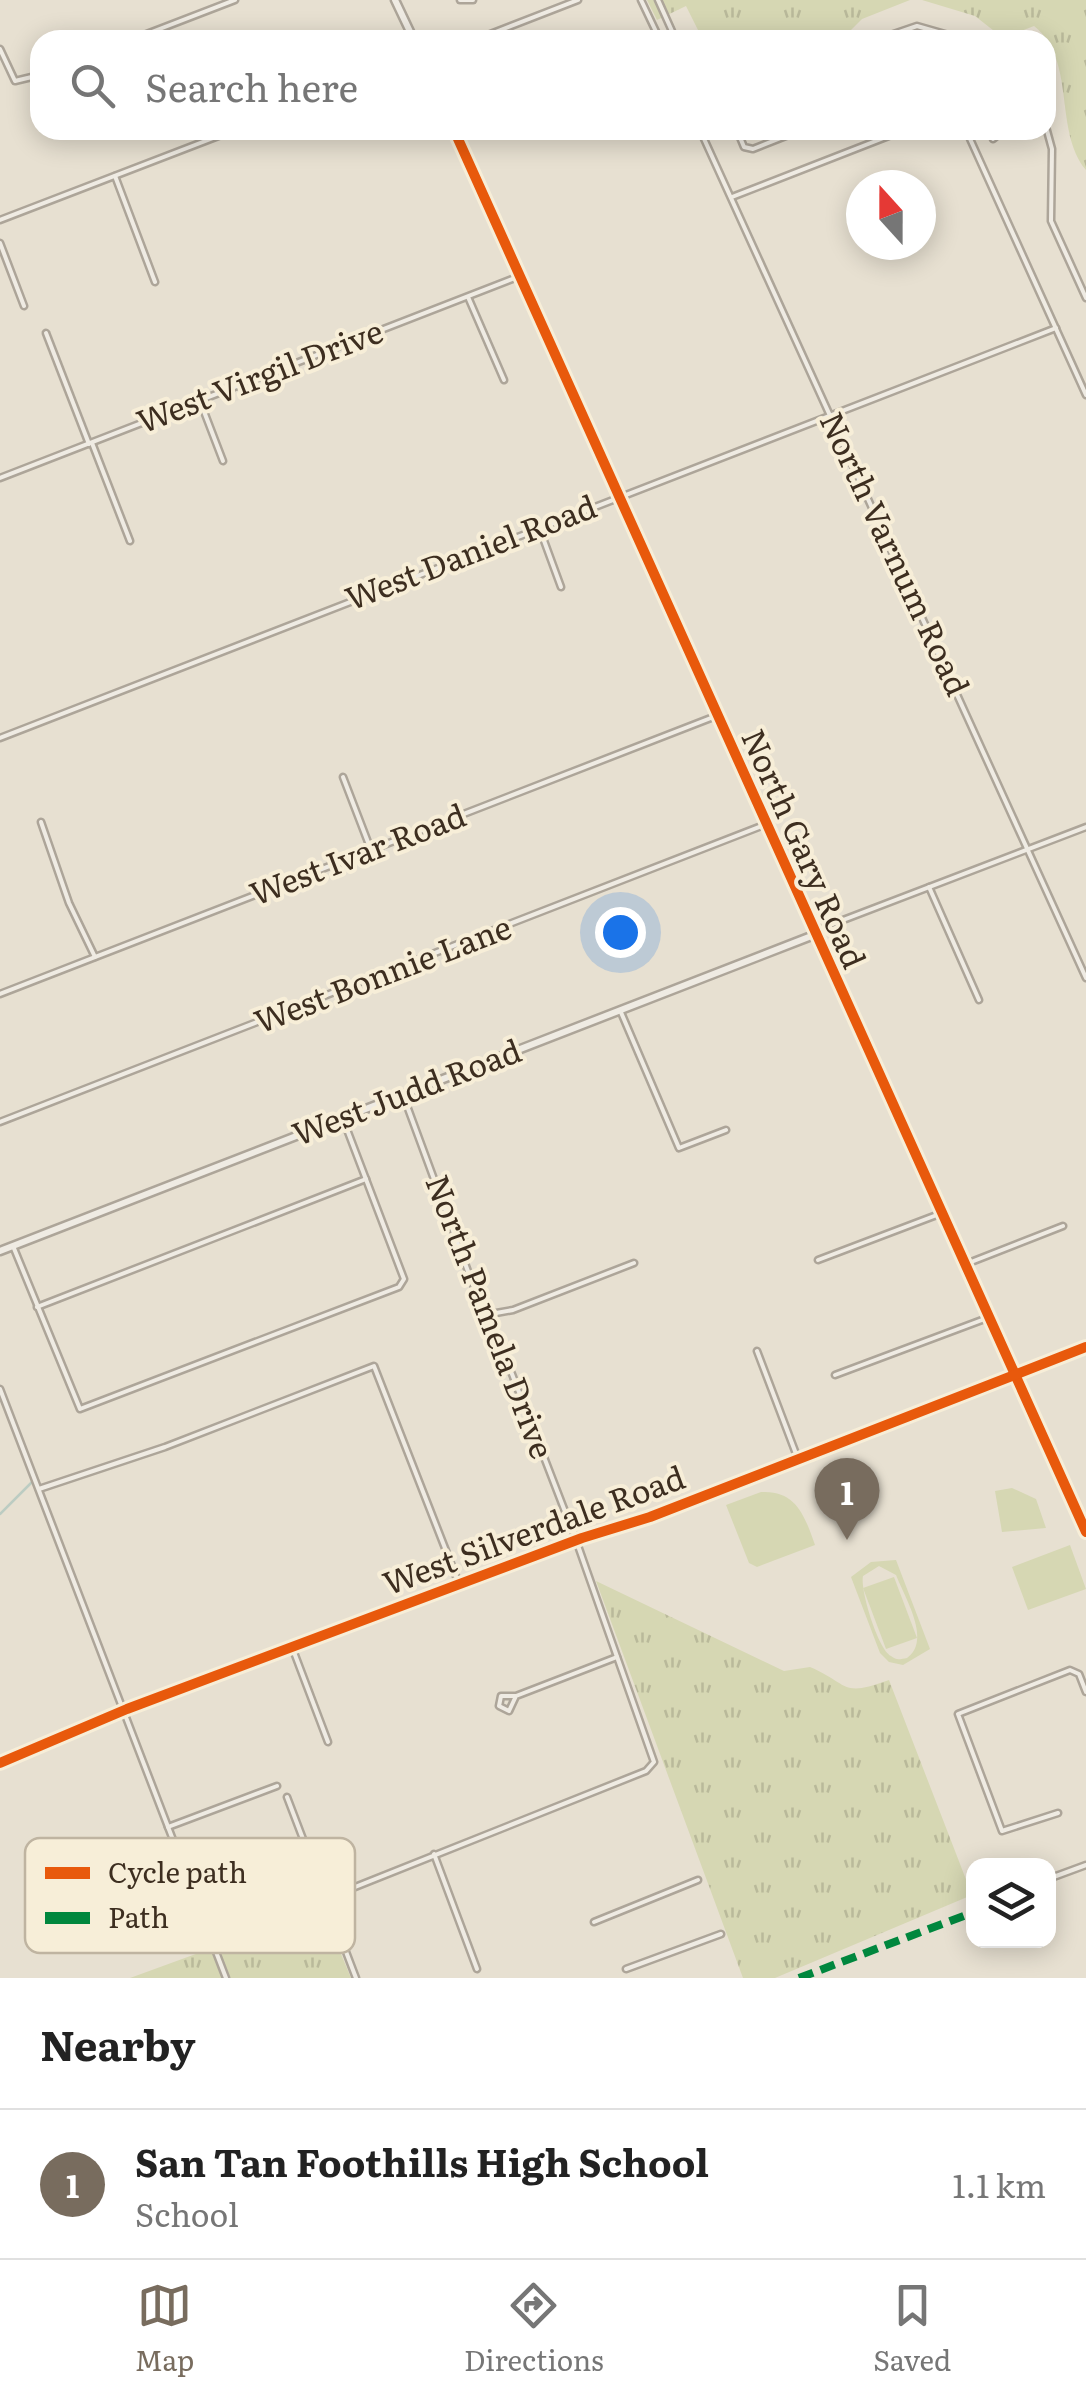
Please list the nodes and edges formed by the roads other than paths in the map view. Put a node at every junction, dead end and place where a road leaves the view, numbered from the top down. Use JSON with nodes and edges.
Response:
{"nodes":[{"id":1,"x":235,"y":0,"type":"edge"},
{"id":2,"x":395,"y":0,"type":"edge"},
{"id":3,"x":460,"y":0,"type":"edge"},
{"id":4,"x":473,"y":0,"type":"edge"},
{"id":5,"x":578,"y":0,"type":"edge"},
{"id":6,"x":641,"y":0,"type":"edge"},
{"id":7,"x":658,"y":0,"type":"edge"},
{"id":8,"x":157,"y":30,"type":"edge"},
{"id":9,"x":409,"y":30,"type":"edge"},
{"id":10,"x":502,"y":30,"type":"edge"},
{"id":11,"x":655,"y":30,"type":"edge"},
{"id":12,"x":672,"y":30,"type":"edge"},
{"id":13,"x":906,"y":30,"type":"edge"},
{"id":14,"x":932,"y":30,"type":"edge"},
{"id":15,"x":0,"y":49,"type":"edge"},
{"id":16,"x":30,"y":77,"type":"edge"},
{"id":17,"x":208,"y":140,"type":"edge"},
{"id":18,"x":459,"y":140,"type":"edge"},
{"id":19,"x":705,"y":140,"type":"edge"},
{"id":20,"x":743,"y":140,"type":"edge"},
{"id":21,"x":772,"y":140,"type":"edge"},
{"id":22,"x":879,"y":140,"type":"edge"},
{"id":23,"x":971,"y":140,"type":"edge"},
{"id":24,"x":1050,"y":140,"type":"edge"},
{"id":25,"x":115,"y":176,"type":"junction"},
{"id":26,"x":731,"y":198,"type":"junction"},
{"id":27,"x":0,"y":220,"type":"edge"},
{"id":28,"x":0,"y":243,"type":"edge"},
{"id":29,"x":1086,"y":274,"type":"edge"},
{"id":30,"x":520,"y":276,"type":"junction"},
{"id":31,"x":1077,"y":278,"type":"junction"},
{"id":32,"x":154,"y":282,"type":"dead end"},
{"id":33,"x":468,"y":296,"type":"junction"},
{"id":34,"x":1086,"y":298,"type":"edge"},
{"id":35,"x":24,"y":306,"type":"dead end"},
{"id":36,"x":1056,"y":328,"type":"junction"},
{"id":37,"x":46,"y":333,"type":"dead end"},
{"id":38,"x":504,"y":380,"type":"dead end"},
{"id":39,"x":1086,"y":394,"type":"edge"},
{"id":40,"x":200,"y":401,"type":"junction"},
{"id":41,"x":830,"y":414,"type":"junction"},
{"id":42,"x":91,"y":443,"type":"junction"},
{"id":43,"x":223,"y":461,"type":"dead end"},
{"id":44,"x":0,"y":478,"type":"edge"},
{"id":45,"x":620,"y":495,"type":"junction"},
{"id":46,"x":538,"y":526,"type":"junction"},
{"id":47,"x":130,"y":541,"type":"dead end"},
{"id":48,"x":561,"y":586,"type":"dead end"},
{"id":49,"x":716,"y":716,"type":"junction"},
{"id":50,"x":0,"y":738,"type":"edge"},
{"id":51,"x":343,"y":777,"type":"dead end"},
{"id":52,"x":42,"y":822,"type":"dead end"},
{"id":53,"x":764,"y":825,"type":"junction"},
{"id":54,"x":1086,"y":827,"type":"edge"},
{"id":55,"x":1029,"y":849,"type":"junction"},
{"id":56,"x":371,"y":850,"type":"junction"},
{"id":57,"x":930,"y":887,"type":"junction"},
{"id":58,"x":813,"y":934,"type":"junction"},
{"id":59,"x":95,"y":957,"type":"junction"},
{"id":60,"x":1086,"y":960,"type":"edge"},
{"id":61,"x":1079,"y":962,"type":"junction"},
{"id":62,"x":1086,"y":978,"type":"edge"},
{"id":63,"x":0,"y":994,"type":"edge"},
{"id":64,"x":979,"y":1000,"type":"dead end"},
{"id":65,"x":620,"y":1010,"type":"junction"},
{"id":66,"x":402,"y":1095,"type":"junction"},
{"id":67,"x":343,"y":1118,"type":"junction"},
{"id":68,"x":0,"y":1122,"type":"edge"},
{"id":69,"x":726,"y":1130,"type":"dead end"},
{"id":70,"x":366,"y":1178,"type":"junction"},
{"id":71,"x":942,"y":1212,"type":"junction"},
{"id":72,"x":1063,"y":1226,"type":"dead end"},
{"id":73,"x":13,"y":1246,"type":"junction"},
{"id":74,"x":0,"y":1251,"type":"edge"},
{"id":75,"x":818,"y":1260,"type":"dead end"},
{"id":76,"x":634,"y":1263,"type":"dead end"},
{"id":77,"x":966,"y":1264,"type":"junction"},
{"id":78,"x":37,"y":1306,"type":"junction"},
{"id":79,"x":485,"y":1315,"type":"junction"},
{"id":80,"x":990,"y":1317,"type":"junction"},
{"id":81,"x":1086,"y":1348,"type":"edge"},
{"id":82,"x":757,"y":1351,"type":"dead end"},
{"id":83,"x":835,"y":1375,"type":"dead end"},
{"id":84,"x":1016,"y":1375,"type":"junction"},
{"id":85,"x":0,"y":1388,"type":"edge"},
{"id":86,"x":798,"y":1459,"type":"junction"},
{"id":87,"x":39,"y":1489,"type":"junction"},
{"id":88,"x":1086,"y":1532,"type":"edge"},
{"id":89,"x":576,"y":1540,"type":"junction"},
{"id":90,"x":459,"y":1584,"type":"junction"},
{"id":91,"x":292,"y":1648,"type":"junction"},
{"id":92,"x":618,"y":1656,"type":"junction"},
{"id":93,"x":1086,"y":1692,"type":"edge"},
{"id":94,"x":516,"y":1696,"type":"dead end"},
{"id":95,"x":124,"y":1710,"type":"junction"},
{"id":96,"x":328,"y":1742,"type":"dead end"},
{"id":97,"x":0,"y":1763,"type":"edge"},
{"id":98,"x":277,"y":1786,"type":"dead end"},
{"id":99,"x":287,"y":1797,"type":"dead end"},
{"id":100,"x":1058,"y":1812,"type":"dead end"},
{"id":101,"x":168,"y":1827,"type":"junction"},
{"id":102,"x":172,"y":1838,"type":"edge"},
{"id":103,"x":302,"y":1838,"type":"edge"},
{"id":104,"x":434,"y":1854,"type":"junction"},
{"id":105,"x":1086,"y":1865,"type":"edge"},
{"id":106,"x":1056,"y":1877,"type":"edge"},
{"id":107,"x":698,"y":1880,"type":"dead end"},
{"id":108,"x":355,"y":1887,"type":"edge"},
{"id":109,"x":594,"y":1922,"type":"dead end"},
{"id":110,"x":721,"y":1934,"type":"dead end"},
{"id":111,"x":216,"y":1953,"type":"edge"},
{"id":112,"x":346,"y":1953,"type":"edge"},
{"id":113,"x":477,"y":1969,"type":"dead end"},
{"id":114,"x":626,"y":1969,"type":"dead end"},
{"id":115,"x":226,"y":1978,"type":"edge"},
{"id":116,"x":356,"y":1978,"type":"edge"}],
"edges":[{"from":1,"to":8,"type":"street"},
{"from":2,"to":9,"type":"street"},
{"from":3,"to":4,"type":"street"},
{"from":5,"to":10,"type":"street"},
{"from":6,"to":11,"type":"street"},
{"from":7,"to":12,"type":"street"},
{"from":13,"to":14,"type":"street"},
{"from":15,"to":16,"type":"street"},
{"from":17,"to":25,"type":"street"},
{"from":18,"to":30,"type":"street","name":"North Gary Road"},
{"from":19,"to":26,"type":"street","name":"North Varnum Road"},
{"from":20,"to":21,"type":"street"},
{"from":22,"to":26,"type":"street"},
{"from":23,"to":36,"type":"street"},
{"from":24,"to":31,"type":"street"},
{"from":25,"to":27,"type":"street"},
{"from":25,"to":32,"type":"street"},
{"from":26,"to":41,"type":"street","name":"North Varnum Road"},
{"from":28,"to":35,"type":"street"},
{"from":29,"to":31,"type":"street"},
{"from":30,"to":33,"type":"street","name":"West Virgil Drive"},
{"from":30,"to":45,"type":"street","name":"North Gary Road"},
{"from":31,"to":34,"type":"street"},
{"from":33,"to":38,"type":"street"},
{"from":33,"to":40,"type":"street","name":"West Virgil Drive"},
{"from":36,"to":39,"type":"street"},
{"from":36,"to":41,"type":"street","name":"West Daniel Road"},
{"from":37,"to":42,"type":"street"},
{"from":40,"to":42,"type":"street","name":"West Virgil Drive"},
{"from":40,"to":43,"type":"street"},
{"from":41,"to":45,"type":"street","name":"West Daniel Road"},
{"from":41,"to":55,"type":"street","name":"North Varnum Road"},
{"from":42,"to":44,"type":"street","name":"West Virgil Drive"},
{"from":42,"to":47,"type":"street"},
{"from":45,"to":46,"type":"street","name":"West Daniel Road"},
{"from":45,"to":49,"type":"street","name":"North Gary Road"},
{"from":46,"to":48,"type":"street"},
{"from":46,"to":50,"type":"street","name":"West Daniel Road"},
{"from":49,"to":53,"type":"street","name":"North Gary Road"},
{"from":49,"to":56,"type":"street","name":"West Ivar Road"},
{"from":51,"to":56,"type":"street"},
{"from":52,"to":59,"type":"street"},
{"from":53,"to":58,"type":"street","name":"North Gary Road"},
{"from":53,"to":68,"type":"street","name":"West Bonnie Lane"},
{"from":54,"to":55,"type":"street","name":"West Judd Road"},
{"from":55,"to":57,"type":"street","name":"West Judd Road"},
{"from":55,"to":61,"type":"street","name":"North Varnum Road"},
{"from":56,"to":59,"type":"street","name":"West Ivar Road"},
{"from":57,"to":58,"type":"street","name":"West Judd Road"},
{"from":57,"to":64,"type":"street"},
{"from":58,"to":65,"type":"street","name":"West Judd Road"},
{"from":58,"to":71,"type":"street","name":"North Gary Road"},
{"from":59,"to":63,"type":"street","name":"West Ivar Road"},
{"from":60,"to":61,"type":"street"},
{"from":61,"to":62,"type":"street","name":"North Varnum Road"},
{"from":65,"to":66,"type":"street","name":"West Judd Road"},
{"from":65,"to":69,"type":"street"},
{"from":66,"to":67,"type":"street","name":"West Judd Road"},
{"from":66,"to":79,"type":"street","name":"North Pamela Drive"},
{"from":67,"to":70,"type":"street"},
{"from":67,"to":73,"type":"street","name":"West Judd Road"},
{"from":70,"to":78,"type":"street"},
{"from":70,"to":78,"type":"street"},
{"from":71,"to":75,"type":"street"},
{"from":71,"to":77,"type":"street","name":"North Gary Road"},
{"from":72,"to":77,"type":"street"},
{"from":73,"to":74,"type":"street","name":"West Judd Road"},
{"from":73,"to":78,"type":"street"},
{"from":76,"to":79,"type":"street"},
{"from":77,"to":80,"type":"street","name":"North Gary Road"},
{"from":79,"to":89,"type":"street","name":"North Pamela Drive"},
{"from":80,"to":83,"type":"street"},
{"from":80,"to":84,"type":"street","name":"North Gary Road"},
{"from":81,"to":84,"type":"street","name":"West Silverdale Road"},
{"from":82,"to":86,"type":"street"},
{"from":84,"to":86,"type":"street","name":"West Silverdale Road"},
{"from":84,"to":88,"type":"street","name":"North Gary Road"},
{"from":85,"to":87,"type":"street"},
{"from":86,"to":89,"type":"street","name":"West Silverdale Road"},
{"from":87,"to":90,"type":"street"},
{"from":87,"to":95,"type":"street"},
{"from":89,"to":90,"type":"street","name":"West Silverdale Road"},
{"from":89,"to":92,"type":"street","name":"North Pamela Drive"},
{"from":90,"to":91,"type":"street","name":"West Silverdale Road"},
{"from":91,"to":95,"type":"street","name":"West Silverdale Road"},
{"from":91,"to":96,"type":"street"},
{"from":92,"to":94,"type":"street"},
{"from":92,"to":104,"type":"street","name":"North Pamela Drive"},
{"from":93,"to":100,"type":"street"},
{"from":95,"to":97,"type":"street","name":"West Silverdale Road"},
{"from":95,"to":101,"type":"street"},
{"from":98,"to":101,"type":"street"},
{"from":99,"to":103,"type":"street"},
{"from":101,"to":102,"type":"street"},
{"from":104,"to":108,"type":"street"},
{"from":104,"to":113,"type":"street"},
{"from":105,"to":106,"type":"street"},
{"from":107,"to":109,"type":"street"},
{"from":110,"to":114,"type":"street"},
{"from":111,"to":115,"type":"street"},
{"from":112,"to":116,"type":"street"}]}
